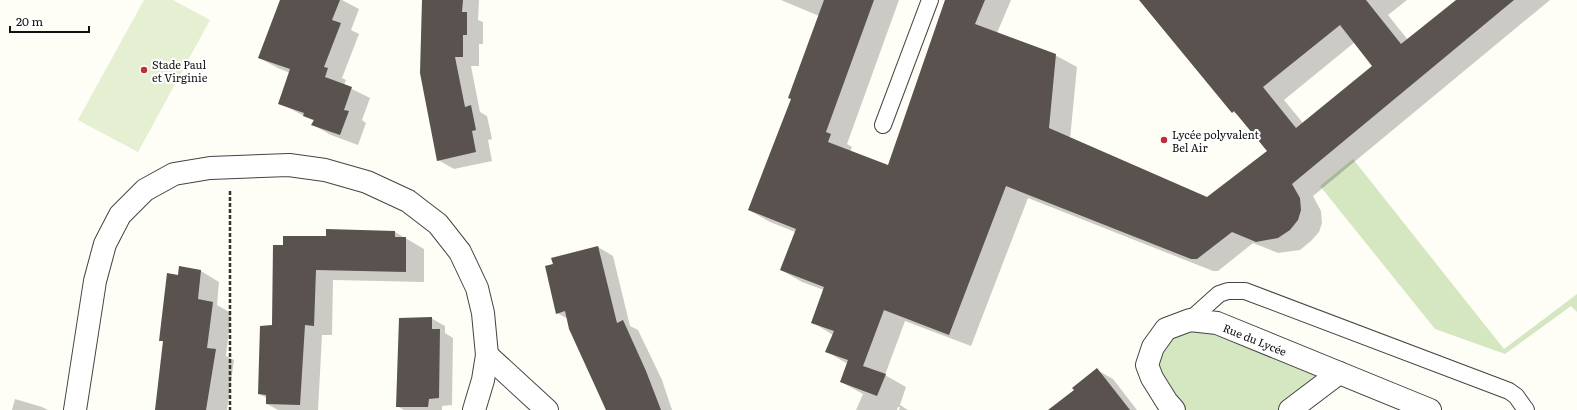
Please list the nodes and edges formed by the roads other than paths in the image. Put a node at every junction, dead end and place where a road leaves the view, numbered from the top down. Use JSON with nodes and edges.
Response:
{"nodes":[{"id":1,"x":930,"y":0,"type":"edge"},
{"id":2,"x":883,"y":125,"type":"dead end"},
{"id":3,"x":1190,"y":320,"type":"junction"},
{"id":4,"x":487,"y":355,"type":"junction"},
{"id":5,"x":1339,"y":373,"type":"junction"},
{"id":6,"x":75,"y":410,"type":"edge"},
{"id":7,"x":474,"y":410,"type":"edge"},
{"id":8,"x":547,"y":410,"type":"edge"},
{"id":9,"x":1174,"y":410,"type":"edge"},
{"id":10,"x":1290,"y":410,"type":"edge"},
{"id":11,"x":1430,"y":410,"type":"edge"},
{"id":12,"x":1526,"y":410,"type":"edge"}],
"edges":[{"from":1,"to":2,"type":"lane"},
{"from":3,"to":5,"type":"street","name":"Rue du Lycée"},
{"from":3,"to":9,"type":"street","name":"Rue du Lycée"},
{"from":3,"to":12,"type":"lane"},
{"from":4,"to":6,"type":"street"},
{"from":4,"to":7,"type":"street"},
{"from":4,"to":8,"type":"street"},
{"from":5,"to":10,"type":"street"},
{"from":5,"to":11,"type":"street","name":"Rue du Lycée"}]}
